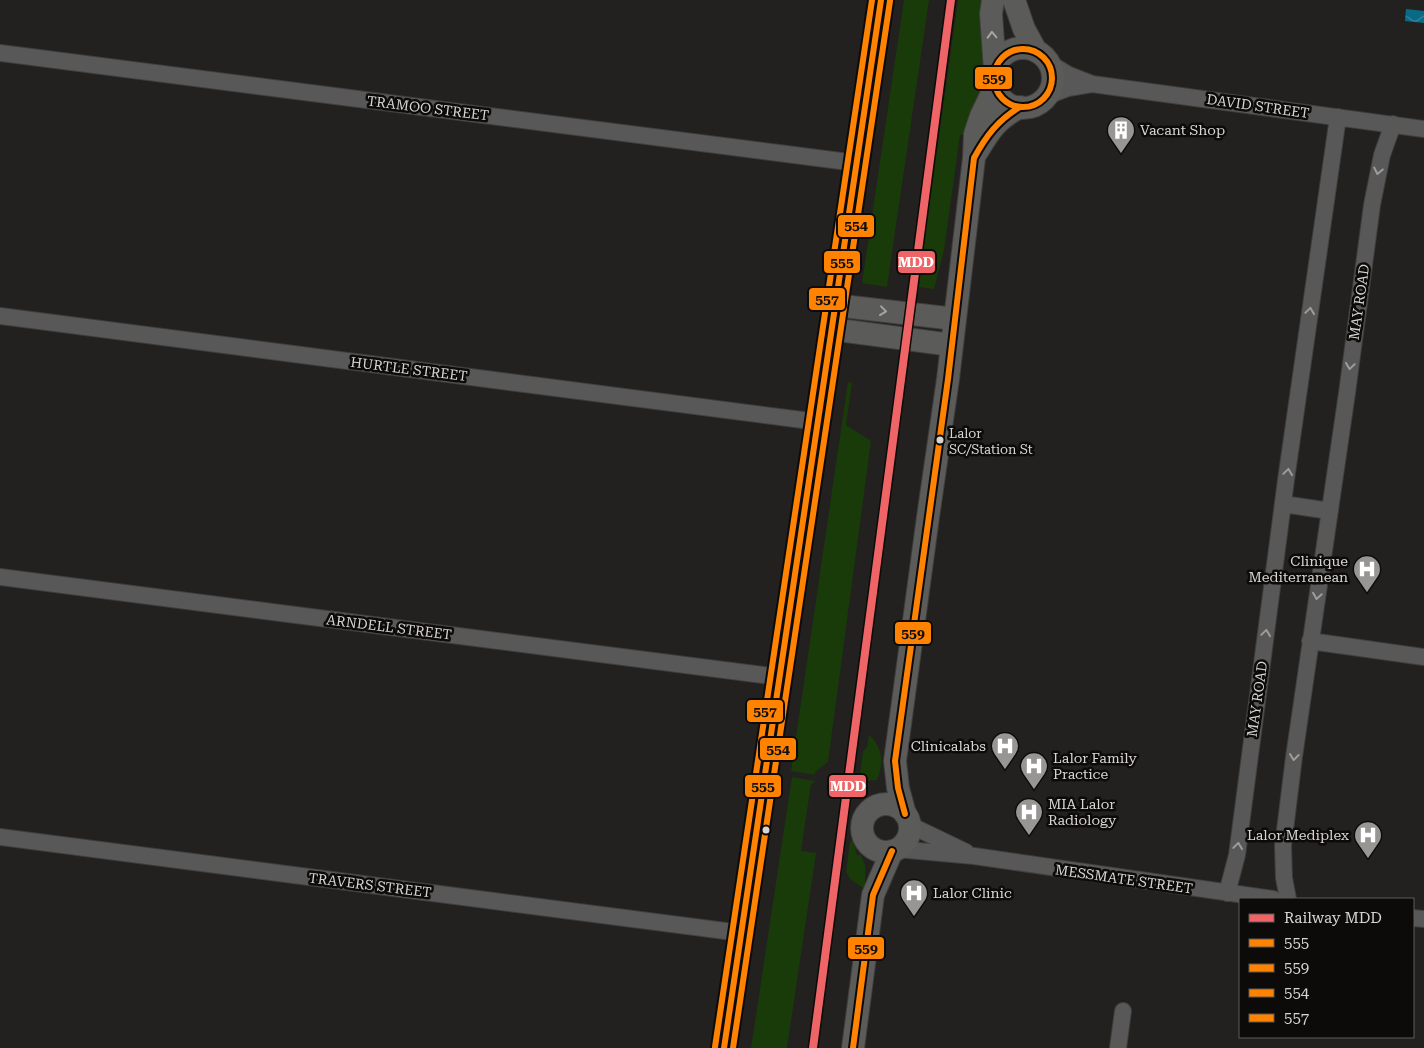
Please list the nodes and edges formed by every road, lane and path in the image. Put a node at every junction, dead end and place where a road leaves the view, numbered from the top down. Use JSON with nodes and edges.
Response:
{"nodes":[{"id":1,"x":881,"y":0,"type":"edge"},
{"id":2,"x":993,"y":0,"type":"edge"},
{"id":3,"x":1014,"y":0,"type":"edge"},
{"id":4,"x":0,"y":53,"type":"edge"},
{"id":5,"x":1043,"y":57,"type":"junction"},
{"id":6,"x":995,"y":78,"type":"junction"},
{"id":7,"x":1092,"y":84,"type":"junction"},
{"id":8,"x":1047,"y":96,"type":"junction"},
{"id":9,"x":1020,"y":107,"type":"junction"},
{"id":10,"x":1338,"y":117,"type":"junction"},
{"id":11,"x":1393,"y":124,"type":"junction"},
{"id":12,"x":1424,"y":129,"type":"edge"},
{"id":13,"x":974,"y":158,"type":"junction"},
{"id":14,"x":856,"y":162,"type":"junction"},
{"id":15,"x":0,"y":316,"type":"edge"},
{"id":16,"x":833,"y":317,"type":"junction"},
{"id":17,"x":955,"y":319,"type":"junction"},
{"id":18,"x":952,"y":345,"type":"junction"},
{"id":19,"x":818,"y":422,"type":"junction"},
{"id":20,"x":1284,"y":504,"type":"junction"},
{"id":21,"x":1330,"y":511,"type":"junction"},
{"id":22,"x":0,"y":577,"type":"edge"},
{"id":23,"x":1310,"y":641,"type":"junction"},
{"id":24,"x":1424,"y":657,"type":"edge"},
{"id":25,"x":779,"y":677,"type":"junction"},
{"id":26,"x":895,"y":761,"type":"junction"},
{"id":27,"x":874,"y":807,"type":"junction"},
{"id":28,"x":907,"y":819,"type":"junction"},
{"id":29,"x":0,"y":836,"type":"edge"},
{"id":30,"x":865,"y":841,"type":"junction"},
{"id":31,"x":894,"y":850,"type":"junction"},
{"id":32,"x":974,"y":856,"type":"junction"},
{"id":33,"x":1228,"y":893,"type":"junction"},
{"id":34,"x":873,"y":895,"type":"junction"},
{"id":35,"x":1266,"y":898,"type":"edge"},
{"id":36,"x":1288,"y":898,"type":"edge"},
{"id":37,"x":741,"y":933,"type":"junction"},
{"id":38,"x":1123,"y":1011,"type":"dead end"},
{"id":39,"x":724,"y":1048,"type":"edge"},
{"id":40,"x":853,"y":1048,"type":"edge"},
{"id":41,"x":1118,"y":1048,"type":"edge"}],
"edges":[{"from":1,"to":14,"type":"main road"},
{"from":6,"to":2,"type":"street","one_way":true},
{"from":3,"to":5,"type":"street"},
{"from":4,"to":14,"type":"street","name":"TRAMOO STREET"},
{"from":5,"to":6,"type":"street"},
{"from":5,"to":7,"type":"street","name":"DAVID STREET"},
{"from":5,"to":8,"type":"street"},
{"from":6,"to":9,"type":"street"},
{"from":6,"to":13,"type":"street"},
{"from":7,"to":8,"type":"street","name":"DAVID STREET"},
{"from":7,"to":10,"type":"street","name":"DAVID STREET"},
{"from":8,"to":9,"type":"street"},
{"from":9,"to":13,"type":"street"},
{"from":10,"to":11,"type":"street","name":"DAVID STREET"},
{"from":20,"to":10,"type":"street","name":"MAY ROAD","one_way":true},
{"from":11,"to":12,"type":"street","name":"DAVID STREET"},
{"from":11,"to":21,"type":"street","name":"MAY ROAD","one_way":true},
{"from":13,"to":17,"type":"street"},
{"from":14,"to":16,"type":"main road"},
{"from":15,"to":19,"type":"street","name":"HURTLE STREET"},
{"from":16,"to":17,"type":"street","one_way":true},
{"from":16,"to":18,"type":"street"},
{"from":16,"to":19,"type":"main road"},
{"from":17,"to":18,"type":"street"},
{"from":18,"to":26,"type":"street"},
{"from":19,"to":25,"type":"main road"},
{"from":20,"to":21,"type":"street"},
{"from":33,"to":20,"type":"street","name":"MAY ROAD","one_way":true},
{"from":21,"to":23,"type":"street","name":"MAY ROAD","one_way":true},
{"from":22,"to":25,"type":"street","name":"ARNDELL STREET"},
{"from":23,"to":24,"type":"street"},
{"from":23,"to":36,"type":"street","name":"MAY ROAD","one_way":true},
{"from":25,"to":37,"type":"main road"},
{"from":26,"to":27,"type":"street"},
{"from":26,"to":28,"type":"street"},
{"from":27,"to":28,"type":"street"},
{"from":27,"to":30,"type":"street"},
{"from":28,"to":31,"type":"street"},
{"from":28,"to":32,"type":"street","name":"MESSMATE STREET"},
{"from":29,"to":37,"type":"street","name":"TRAVERS STREET"},
{"from":30,"to":31,"type":"street"},
{"from":30,"to":34,"type":"street"},
{"from":31,"to":32,"type":"street","name":"MESSMATE STREET"},
{"from":31,"to":34,"type":"street"},
{"from":32,"to":33,"type":"street","name":"MESSMATE STREET"},
{"from":33,"to":35,"type":"street","name":"MESSMATE STREET"},
{"from":34,"to":40,"type":"street"},
{"from":37,"to":39,"type":"main road"},
{"from":38,"to":41,"type":"street"}]}
